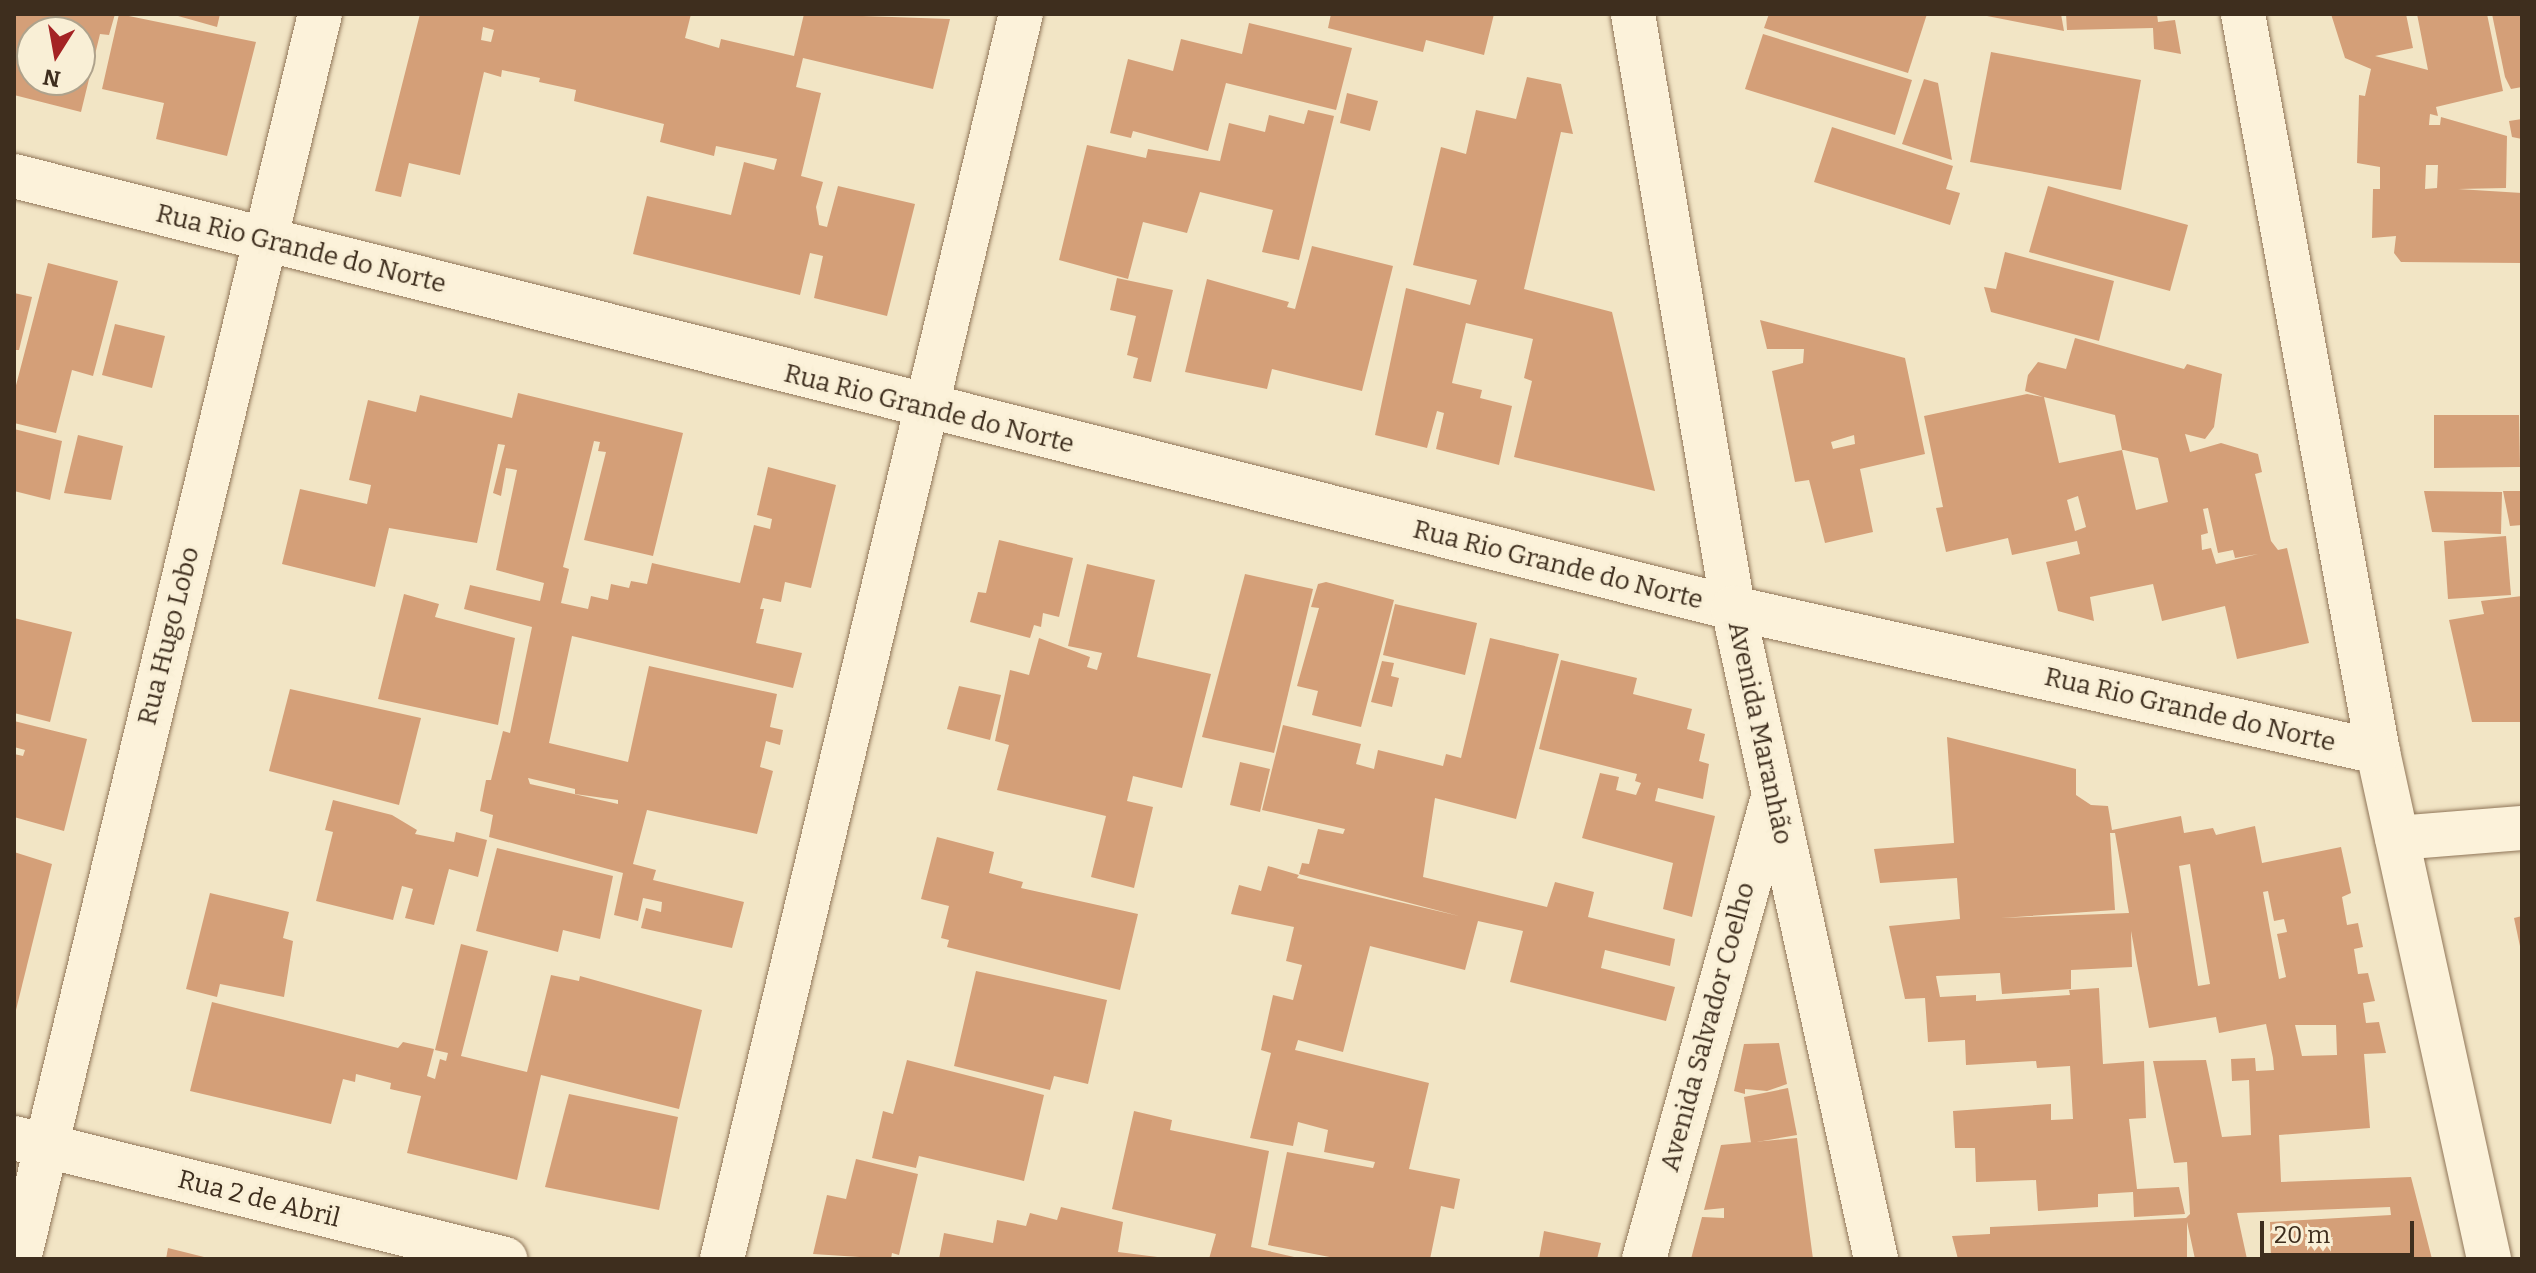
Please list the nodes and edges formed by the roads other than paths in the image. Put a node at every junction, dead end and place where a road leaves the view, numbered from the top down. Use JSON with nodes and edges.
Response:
{"nodes":[{"id":1,"x":320,"y":14,"type":"edge"},
{"id":2,"x":1021,"y":14,"type":"edge"},
{"id":3,"x":1633,"y":14,"type":"edge"},
{"id":4,"x":2243,"y":14,"type":"edge"},
{"id":5,"x":14,"y":176,"type":"edge"},
{"id":6,"x":265,"y":240,"type":"junction"},
{"id":7,"x":927,"y":409,"type":"junction"},
{"id":8,"x":1733,"y":608,"type":"junction"},
{"id":9,"x":2378,"y":752,"type":"junction"},
{"id":10,"x":1772,"y":796,"type":"junction"},
{"id":11,"x":2522,"y":828,"type":"edge"},
{"id":12,"x":2397,"y":838,"type":"junction"},
{"id":13,"x":30,"y":1142,"type":"edge"},
{"id":14,"x":19,"y":1259,"type":"edge"},
{"id":15,"x":505,"y":1259,"type":"edge"},
{"id":16,"x":722,"y":1259,"type":"edge"},
{"id":17,"x":1644,"y":1259,"type":"edge"},
{"id":18,"x":1876,"y":1259,"type":"edge"},
{"id":19,"x":2489,"y":1259,"type":"edge"}],
"edges":[{"from":1,"to":6,"type":"street","name":"Rua Hugo Lobo"},
{"from":2,"to":7,"type":"street"},
{"from":3,"to":8,"type":"street","name":"Avenida Maranhão"},
{"from":4,"to":9,"type":"street","name":"Rua Rio Grande do Norte"},
{"from":5,"to":6,"type":"street","name":"Rua Rio Grande do Norte"},
{"from":6,"to":7,"type":"street","name":"Rua Rio Grande do Norte"},
{"from":6,"to":13,"type":"street","name":"Rua Hugo Lobo"},
{"from":7,"to":8,"type":"street","name":"Rua Rio Grande do Norte"},
{"from":7,"to":16,"type":"street"},
{"from":8,"to":9,"type":"street","name":"Rua Rio Grande do Norte"},
{"from":8,"to":10,"type":"street","name":"Avenida Maranhão"},
{"from":9,"to":12,"type":"street"},
{"from":10,"to":17,"type":"street","name":"Avenida Salvador Coelho"},
{"from":10,"to":18,"type":"street","name":"Avenida Maranhão"},
{"from":11,"to":12,"type":"street"},
{"from":12,"to":19,"type":"street"},
{"from":13,"to":14,"type":"street","name":"Rua Hugo Lobo"},
{"from":13,"to":15,"type":"street","name":"Rua 2 de Abril"}]}
